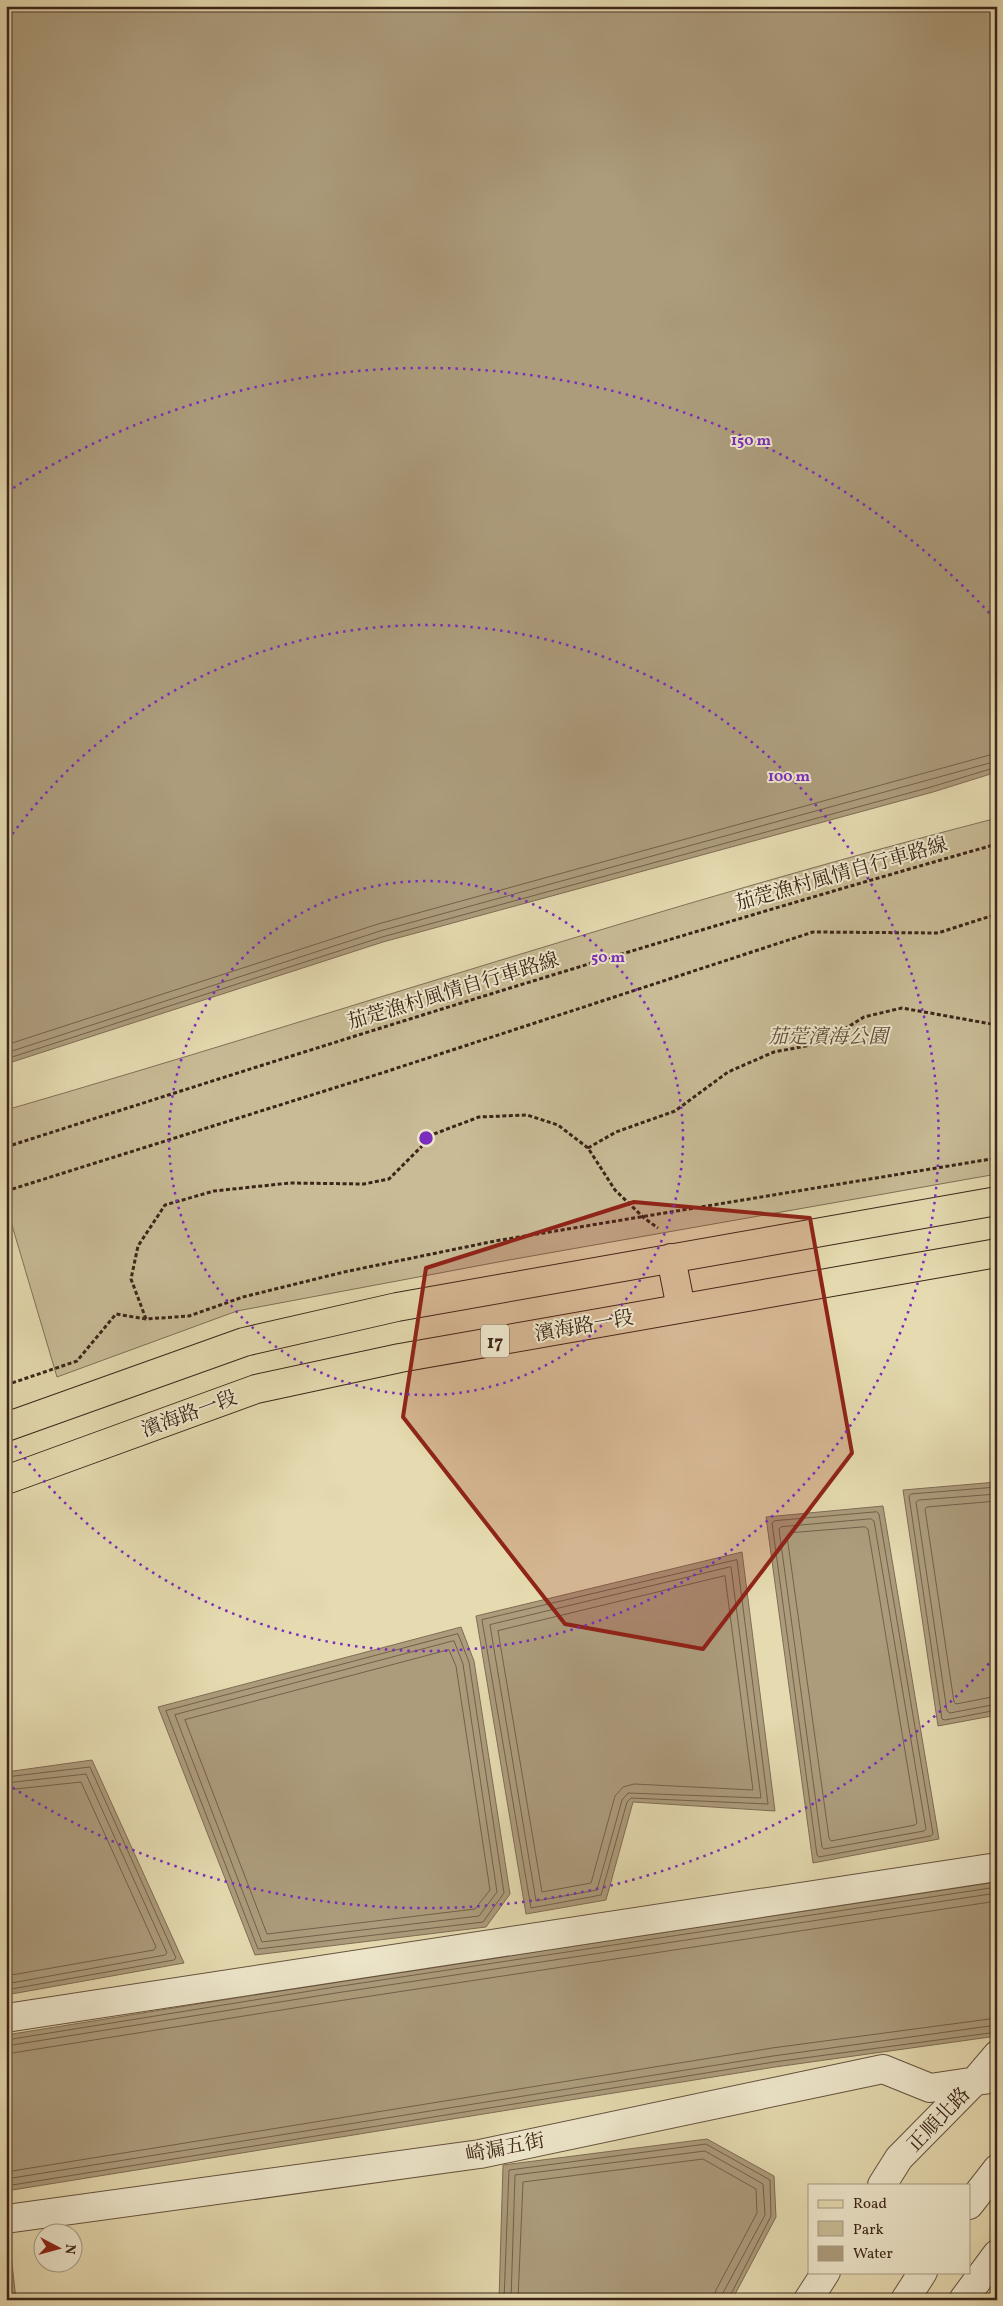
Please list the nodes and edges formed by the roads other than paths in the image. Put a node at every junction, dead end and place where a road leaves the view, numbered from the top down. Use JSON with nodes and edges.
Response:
{"nodes":[{"id":1,"x":997,"y":1201,"type":"edge"},
{"id":2,"x":997,"y":1253,"type":"edge"},
{"id":3,"x":684,"y":1256,"type":"junction"},
{"id":4,"x":681,"y":1308,"type":"junction"},
{"id":5,"x":6,"y":1427,"type":"edge"},
{"id":6,"x":6,"y":1480,"type":"edge"},
{"id":7,"x":997,"y":1867,"type":"edge"},
{"id":8,"x":6,"y":2018,"type":"edge"},
{"id":9,"x":997,"y":2055,"type":"edge"},
{"id":10,"x":985,"y":2080,"type":"edge"},
{"id":11,"x":997,"y":2169,"type":"edge"},
{"id":12,"x":883,"y":2184,"type":"edge"},
{"id":13,"x":970,"y":2204,"type":"edge"},
{"id":14,"x":6,"y":2219,"type":"edge"},
{"id":15,"x":997,"y":2254,"type":"edge"},
{"id":16,"x":825,"y":2274,"type":"edge"},
{"id":17,"x":923,"y":2274,"type":"edge"},
{"id":18,"x":808,"y":2300,"type":"edge"},
{"id":19,"x":905,"y":2300,"type":"edge"},
{"id":20,"x":963,"y":2300,"type":"edge"}],
"edges":[{"from":1,"to":3,"type":"main road"},
{"from":2,"to":4,"type":"main road","name":"濱海路一段","number":"17"},
{"from":3,"to":4,"type":"main road"},
{"from":3,"to":5,"type":"main road"},
{"from":4,"to":6,"type":"main road","name":"濱海路一段","number":"17"},
{"from":7,"to":8,"type":"street"},
{"from":9,"to":10,"type":"street","name":"正順北路"},
{"from":10,"to":12,"type":"street","name":"正順北路"},
{"from":10,"to":14,"type":"street","name":"崎漏五街"},
{"from":11,"to":13,"type":"street"},
{"from":15,"to":20,"type":"street"},
{"from":16,"to":18,"type":"street"},
{"from":17,"to":19,"type":"street"}]}
